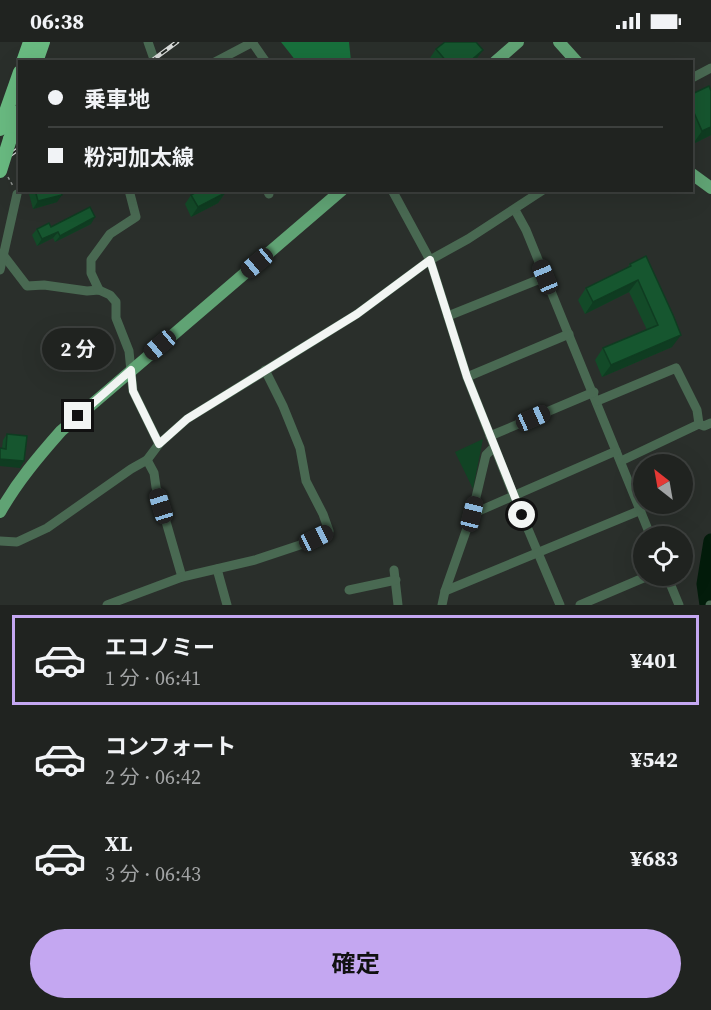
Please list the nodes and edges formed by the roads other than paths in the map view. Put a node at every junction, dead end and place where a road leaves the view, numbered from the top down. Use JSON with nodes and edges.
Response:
{"nodes":[{"id":1,"x":30,"y":42,"type":"edge"},
{"id":2,"x":43,"y":42,"type":"edge"},
{"id":3,"x":148,"y":42,"type":"edge"},
{"id":4,"x":252,"y":42,"type":"edge"},
{"id":5,"x":518,"y":42,"type":"edge"},
{"id":6,"x":559,"y":42,"type":"edge"},
{"id":7,"x":228,"y":58,"type":"edge"},
{"id":8,"x":24,"y":60,"type":"edge"},
{"id":9,"x":37,"y":60,"type":"edge"},
{"id":10,"x":154,"y":60,"type":"edge"},
{"id":11,"x":266,"y":60,"type":"edge"},
{"id":12,"x":497,"y":60,"type":"edge"},
{"id":13,"x":575,"y":60,"type":"edge"},
{"id":14,"x":711,"y":68,"type":"edge"},
{"id":15,"x":693,"y":77,"type":"edge"},
{"id":16,"x":18,"y":78,"type":"edge"},
{"id":17,"x":18,"y":117,"type":"edge"},
{"id":18,"x":0,"y":129,"type":"edge"},
{"id":19,"x":3,"y":173,"type":"edge"},
{"id":20,"x":693,"y":175,"type":"edge"},
{"id":21,"x":711,"y":188,"type":"edge"},
{"id":22,"x":129,"y":192,"type":"edge"},
{"id":23,"x":337,"y":192,"type":"edge"},
{"id":24,"x":393,"y":192,"type":"edge"},
{"id":25,"x":540,"y":192,"type":"edge"},
{"id":26,"x":17,"y":193,"type":"road end"},
{"id":27,"x":514,"y":210,"type":"junction"},
{"id":28,"x":4,"y":256,"type":"junction"},
{"id":29,"x":430,"y":260,"type":"junction"},
{"id":30,"x":0,"y":270,"type":"edge"},
{"id":31,"x":545,"y":277,"type":"junction"},
{"id":32,"x":99,"y":290,"type":"junction"},
{"id":33,"x":448,"y":316,"type":"junction"},
{"id":34,"x":569,"y":334,"type":"junction"},
{"id":35,"x":131,"y":370,"type":"junction"},
{"id":36,"x":265,"y":370,"type":"junction"},
{"id":37,"x":467,"y":377,"type":"junction"},
{"id":38,"x":595,"y":397,"type":"junction"},
{"id":39,"x":711,"y":423,"type":"edge"},
{"id":40,"x":699,"y":424,"type":"junction"},
{"id":41,"x":490,"y":436,"type":"junction"},
{"id":42,"x":159,"y":444,"type":"junction"},
{"id":43,"x":494,"y":447,"type":"junction"},
{"id":44,"x":616,"y":451,"type":"junction"},
{"id":45,"x":147,"y":460,"type":"junction"},
{"id":46,"x":621,"y":461,"type":"junction"},
{"id":47,"x":633,"y":490,"type":"edge"},
{"id":48,"x":514,"y":496,"type":"junction"},
{"id":49,"x":0,"y":512,"type":"edge"},
{"id":50,"x":633,"y":513,"type":"edge"},
{"id":51,"x":472,"y":514,"type":"junction"},
{"id":52,"x":0,"y":541,"type":"edge"},
{"id":53,"x":539,"y":553,"type":"junction"},
{"id":54,"x":218,"y":569,"type":"junction"},
{"id":55,"x":182,"y":577,"type":"junction"},
{"id":56,"x":633,"y":582,"type":"edge"},
{"id":57,"x":671,"y":586,"type":"edge"},
{"id":58,"x":349,"y":590,"type":"dead end"},
{"id":59,"x":445,"y":591,"type":"junction"},
{"id":60,"x":107,"y":605,"type":"edge"},
{"id":61,"x":226,"y":605,"type":"edge"},
{"id":62,"x":398,"y":605,"type":"edge"},
{"id":63,"x":442,"y":605,"type":"edge"},
{"id":64,"x":561,"y":605,"type":"edge"},
{"id":65,"x":580,"y":605,"type":"edge"},
{"id":66,"x":679,"y":605,"type":"edge"}],
"edges":[{"from":1,"to":8,"type":"highway"},
{"from":2,"to":9,"type":"highway"},
{"from":3,"to":10,"type":"street"},
{"from":4,"to":7,"type":"street"},
{"from":4,"to":11,"type":"street"},
{"from":5,"to":12,"type":"main road"},
{"from":6,"to":13,"type":"main road"},
{"from":14,"to":15,"type":"street"},
{"from":16,"to":18,"type":"highway"},
{"from":17,"to":19,"type":"highway","bridge":true},
{"from":20,"to":21,"type":"main road"},
{"from":22,"to":32,"type":"street"},
{"from":23,"to":35,"type":"main road"},
{"from":24,"to":29,"type":"street"},
{"from":25,"to":27,"type":"street"},
{"from":26,"to":28,"type":"street"},
{"from":27,"to":29,"type":"street"},
{"from":27,"to":31,"type":"street"},
{"from":28,"to":30,"type":"street"},
{"from":28,"to":32,"type":"street"},
{"from":29,"to":33,"type":"street"},
{"from":29,"to":36,"type":"street"},
{"from":31,"to":33,"type":"street"},
{"from":31,"to":34,"type":"street"},
{"from":32,"to":35,"type":"street"},
{"from":33,"to":37,"type":"street"},
{"from":34,"to":37,"type":"street"},
{"from":34,"to":38,"type":"street"},
{"from":35,"to":42,"type":"street"},
{"from":35,"to":49,"type":"main road"},
{"from":36,"to":42,"type":"street"},
{"from":36,"to":54,"type":"street"},
{"from":37,"to":41,"type":"street"},
{"from":38,"to":40,"type":"street"},
{"from":38,"to":41,"type":"street"},
{"from":38,"to":44,"type":"street"},
{"from":39,"to":40,"type":"street"},
{"from":40,"to":46,"type":"street"},
{"from":41,"to":43,"type":"street"},
{"from":42,"to":45,"type":"street"},
{"from":43,"to":48,"type":"street"},
{"from":43,"to":51,"type":"street"},
{"from":44,"to":46,"type":"street"},
{"from":44,"to":48,"type":"street"},
{"from":45,"to":52,"type":"street"},
{"from":45,"to":55,"type":"street"},
{"from":46,"to":47,"type":"street"},
{"from":48,"to":51,"type":"street"},
{"from":48,"to":53,"type":"street"},
{"from":50,"to":53,"type":"street"},
{"from":51,"to":59,"type":"street"},
{"from":53,"to":59,"type":"street"},
{"from":53,"to":64,"type":"street"},
{"from":54,"to":55,"type":"street"},
{"from":54,"to":61,"type":"street"},
{"from":55,"to":60,"type":"street"},
{"from":56,"to":65,"type":"street"},
{"from":57,"to":66,"type":"street"},
{"from":58,"to":62,"type":"street"},
{"from":59,"to":63,"type":"street"}]}
